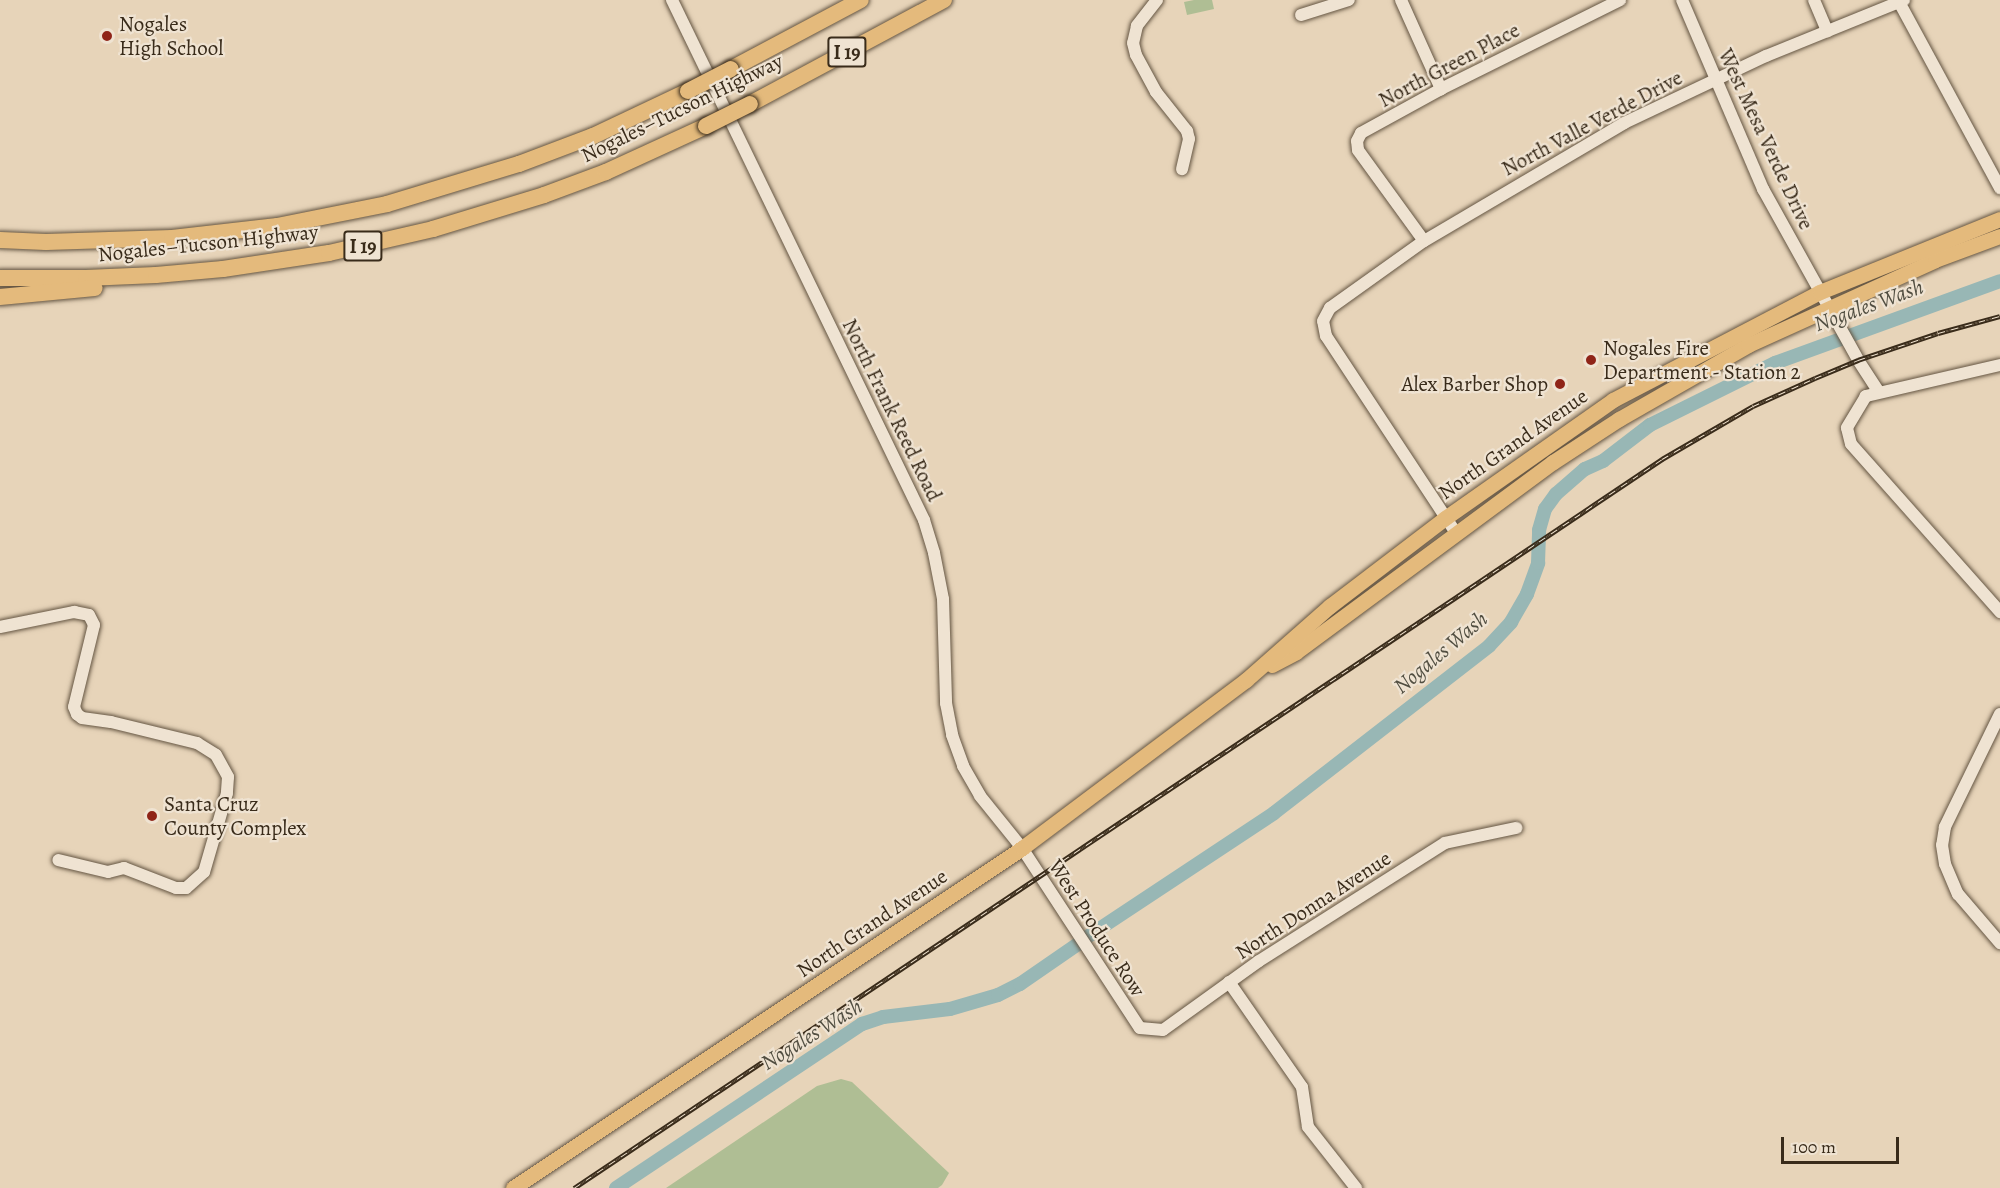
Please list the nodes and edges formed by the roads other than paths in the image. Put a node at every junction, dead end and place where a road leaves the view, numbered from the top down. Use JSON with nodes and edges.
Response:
{"nodes":[{"id":1,"x":672,"y":0,"type":"edge"},
{"id":2,"x":861,"y":0,"type":"edge"},
{"id":3,"x":944,"y":0,"type":"edge"},
{"id":4,"x":1157,"y":0,"type":"edge"},
{"id":5,"x":1349,"y":0,"type":"edge"},
{"id":6,"x":1401,"y":0,"type":"edge"},
{"id":7,"x":1620,"y":0,"type":"edge"},
{"id":8,"x":1682,"y":0,"type":"edge"},
{"id":9,"x":1814,"y":0,"type":"edge"},
{"id":10,"x":1901,"y":1,"type":"edge"},
{"id":11,"x":1301,"y":15,"type":"dead end"},
{"id":12,"x":1827,"y":31,"type":"junction"},
{"id":13,"x":1714,"y":80,"type":"junction"},
{"id":14,"x":1441,"y":89,"type":"junction"},
{"id":15,"x":1182,"y":169,"type":"dead end"},
{"id":16,"x":2000,"y":188,"type":"edge"},
{"id":17,"x":472,"y":218,"type":"junction"},
{"id":18,"x":2000,"y":219,"type":"edge"},
{"id":19,"x":0,"y":233,"type":"edge"},
{"id":20,"x":2000,"y":236,"type":"edge"},
{"id":21,"x":0,"y":240,"type":"edge"},
{"id":22,"x":120,"y":241,"type":"junction"},
{"id":23,"x":1424,"y":241,"type":"junction"},
{"id":24,"x":0,"y":278,"type":"edge"},
{"id":25,"x":1820,"y":292,"type":"junction"},
{"id":26,"x":0,"y":297,"type":"edge"},
{"id":27,"x":1829,"y":308,"type":"junction"},
{"id":28,"x":2000,"y":365,"type":"edge"},
{"id":29,"x":1879,"y":392,"type":"junction"},
{"id":30,"x":1445,"y":518,"type":"junction"},
{"id":31,"x":1456,"y":533,"type":"junction"},
{"id":32,"x":2000,"y":612,"type":"edge"},
{"id":33,"x":0,"y":627,"type":"edge"},
{"id":34,"x":1246,"y":680,"type":"junction"},
{"id":35,"x":2000,"y":714,"type":"edge"},
{"id":36,"x":1516,"y":828,"type":"dead end"},
{"id":37,"x":1022,"y":848,"type":"junction"},
{"id":38,"x":58,"y":860,"type":"dead end"},
{"id":39,"x":2000,"y":943,"type":"edge"},
{"id":40,"x":1230,"y":982,"type":"junction"},
{"id":41,"x":1140,"y":1028,"type":"joint"},
{"id":42,"x":513,"y":1188,"type":"edge"},
{"id":43,"x":1356,"y":1188,"type":"edge"}],
"edges":[{"from":1,"to":37,"type":"street","name":"North Frank Reed Road"},
{"from":2,"to":22,"type":"highway","name":"Nogales–Tucson Highway","number":"I 19","bridge":true},
{"from":3,"to":17,"type":"highway","name":"Nogales–Tucson Highway","number":"I 19","bridge":true},
{"from":4,"to":15,"type":"street"},
{"from":5,"to":11,"type":"street"},
{"from":6,"to":14,"type":"street"},
{"from":7,"to":14,"type":"street","name":"North Green Place"},
{"from":8,"to":13,"type":"street","name":"West Mesa Verde Drive"},
{"from":9,"to":12,"type":"street"},
{"from":10,"to":12,"type":"street","name":"North Valle Verde Drive"},
{"from":10,"to":16,"type":"street"},
{"from":12,"to":13,"type":"street","name":"North Valle Verde Drive"},
{"from":13,"to":23,"type":"street","name":"North Valle Verde Drive"},
{"from":13,"to":25,"type":"street","name":"West Mesa Verde Drive"},
{"from":14,"to":23,"type":"street","name":"North Green Place"},
{"from":17,"to":24,"type":"highway","name":"Nogales–Tucson Highway","number":"I 19"},
{"from":17,"to":26,"type":"highway"},
{"from":18,"to":25,"type":"main road","name":"North Grand Avenue"},
{"from":19,"to":22,"type":"highway"},
{"from":20,"to":27,"type":"main road","name":"North Grand Avenue"},
{"from":21,"to":22,"type":"highway","name":"Nogales–Tucson Highway","number":"I 19"},
{"from":23,"to":30,"type":"street","name":"North Valle Verde Drive"},
{"from":25,"to":27,"type":"street","name":"West Mesa Verde Drive"},
{"from":25,"to":30,"type":"main road","name":"North Grand Avenue"},
{"from":27,"to":29,"type":"street","name":"West Mesa Verde Drive"},
{"from":27,"to":31,"type":"main road","name":"North Grand Avenue"},
{"from":28,"to":29,"type":"street"},
{"from":29,"to":32,"type":"street"},
{"from":30,"to":31,"type":"street"},
{"from":30,"to":34,"type":"main road","name":"North Grand Avenue"},
{"from":31,"to":34,"type":"main road","name":"North Grand Avenue"},
{"from":33,"to":38,"type":"street"},
{"from":34,"to":37,"type":"main road","name":"North Grand Avenue"},
{"from":35,"to":39,"type":"street"},
{"from":36,"to":40,"type":"street","name":"North Donna Avenue"},
{"from":37,"to":41,"type":"street","name":"West Produce Row"},
{"from":37,"to":42,"type":"main road","name":"North Grand Avenue"},
{"from":40,"to":41,"type":"street","name":"North Donna Avenue"},
{"from":40,"to":43,"type":"street"}]}
